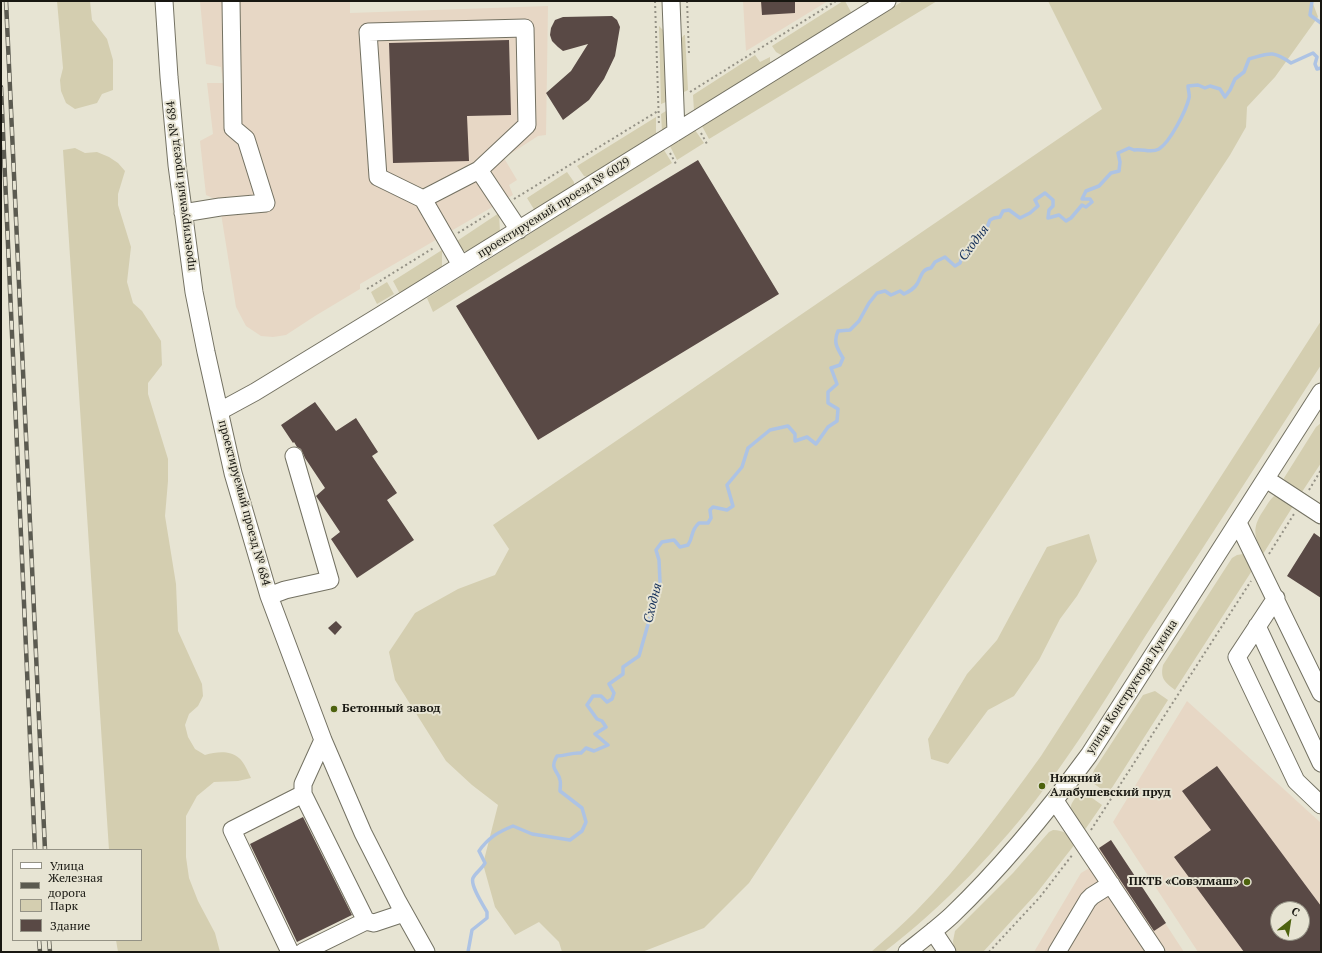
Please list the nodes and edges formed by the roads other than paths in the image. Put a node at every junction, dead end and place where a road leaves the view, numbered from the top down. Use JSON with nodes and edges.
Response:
{"nodes":[{"id":1,"x":164,"y":1,"type":"edge"},
{"id":2,"x":231,"y":1,"type":"edge"},
{"id":3,"x":671,"y":1,"type":"edge"},
{"id":4,"x":886,"y":1,"type":"edge"},
{"id":5,"x":676,"y":132,"type":"junction"},
{"id":6,"x":479,"y":170,"type":"junction"},
{"id":7,"x":423,"y":199,"type":"junction"},
{"id":8,"x":183,"y":213,"type":"junction"},
{"id":9,"x":518,"y":230,"type":"junction"},
{"id":10,"x":461,"y":266,"type":"junction"},
{"id":11,"x":1318,"y":402,"type":"edge"},
{"id":12,"x":220,"y":411,"type":"junction"},
{"id":13,"x":294,"y":456,"type":"dead end"},
{"id":14,"x":1266,"y":479,"type":"junction"},
{"id":15,"x":1321,"y":515,"type":"edge"},
{"id":16,"x":1238,"y":523,"type":"junction"},
{"id":17,"x":269,"y":596,"type":"junction"},
{"id":18,"x":1276,"y":598,"type":"junction"},
{"id":19,"x":1257,"y":626,"type":"junction"},
{"id":20,"x":1321,"y":693,"type":"edge"},
{"id":21,"x":323,"y":740,"type":"junction"},
{"id":22,"x":1321,"y":764,"type":"edge"},
{"id":23,"x":303,"y":794,"type":"junction"},
{"id":24,"x":1055,"y":801,"type":"junction"},
{"id":25,"x":1321,"y":804,"type":"edge"},
{"id":26,"x":1111,"y":884,"type":"junction"},
{"id":27,"x":404,"y":913,"type":"junction"},
{"id":28,"x":366,"y":921,"type":"junction"},
{"id":29,"x":933,"y":931,"type":"junction"},
{"id":30,"x":290,"y":952,"type":"edge"},
{"id":31,"x":304,"y":952,"type":"edge"},
{"id":32,"x":426,"y":952,"type":"edge"},
{"id":33,"x":907,"y":952,"type":"edge"},
{"id":34,"x":947,"y":952,"type":"edge"},
{"id":35,"x":1058,"y":952,"type":"edge"},
{"id":36,"x":1156,"y":952,"type":"edge"}],
"edges":[{"from":1,"to":8,"type":"street","name":"проектируемый проезд № 684"},
{"from":2,"to":8,"type":"street"},
{"from":3,"to":5,"type":"street"},
{"from":4,"to":5,"type":"street","name":"проектируемый проезд № 6029"},
{"from":5,"to":9,"type":"street","name":"проектируемый проезд № 6029"},
{"from":6,"to":7,"type":"street"},
{"from":6,"to":7,"type":"street"},
{"from":6,"to":9,"type":"street"},
{"from":7,"to":10,"type":"street"},
{"from":8,"to":12,"type":"street","name":"проектируемый проезд № 684"},
{"from":9,"to":10,"type":"street","name":"проектируемый проезд № 6029"},
{"from":10,"to":12,"type":"street","name":"проектируемый проезд № 6029"},
{"from":11,"to":14,"type":"street","name":"улица Конструктора Лукина"},
{"from":12,"to":17,"type":"street","name":"проектируемый проезд № 684"},
{"from":13,"to":17,"type":"street"},
{"from":14,"to":15,"type":"street"},
{"from":14,"to":16,"type":"street","name":"улица Конструктора Лукина"},
{"from":16,"to":18,"type":"street"},
{"from":16,"to":24,"type":"street","name":"улица Конструктора Лукина"},
{"from":17,"to":21,"type":"street","name":"проектируемый проезд № 684"},
{"from":18,"to":19,"type":"street"},
{"from":18,"to":20,"type":"street"},
{"from":19,"to":22,"type":"street"},
{"from":19,"to":25,"type":"street"},
{"from":21,"to":23,"type":"street"},
{"from":21,"to":27,"type":"street","name":"проектируемый проезд № 684"},
{"from":23,"to":28,"type":"street"},
{"from":23,"to":30,"type":"street"},
{"from":24,"to":26,"type":"street"},
{"from":24,"to":29,"type":"street","name":"улица Конструктора Лукина"},
{"from":26,"to":35,"type":"street"},
{"from":26,"to":36,"type":"street"},
{"from":27,"to":28,"type":"street"},
{"from":27,"to":32,"type":"street","name":"проектируемый проезд № 684"},
{"from":28,"to":31,"type":"street"},
{"from":29,"to":33,"type":"street","name":"улица Конструктора Лукина"},
{"from":29,"to":34,"type":"street"}]}
